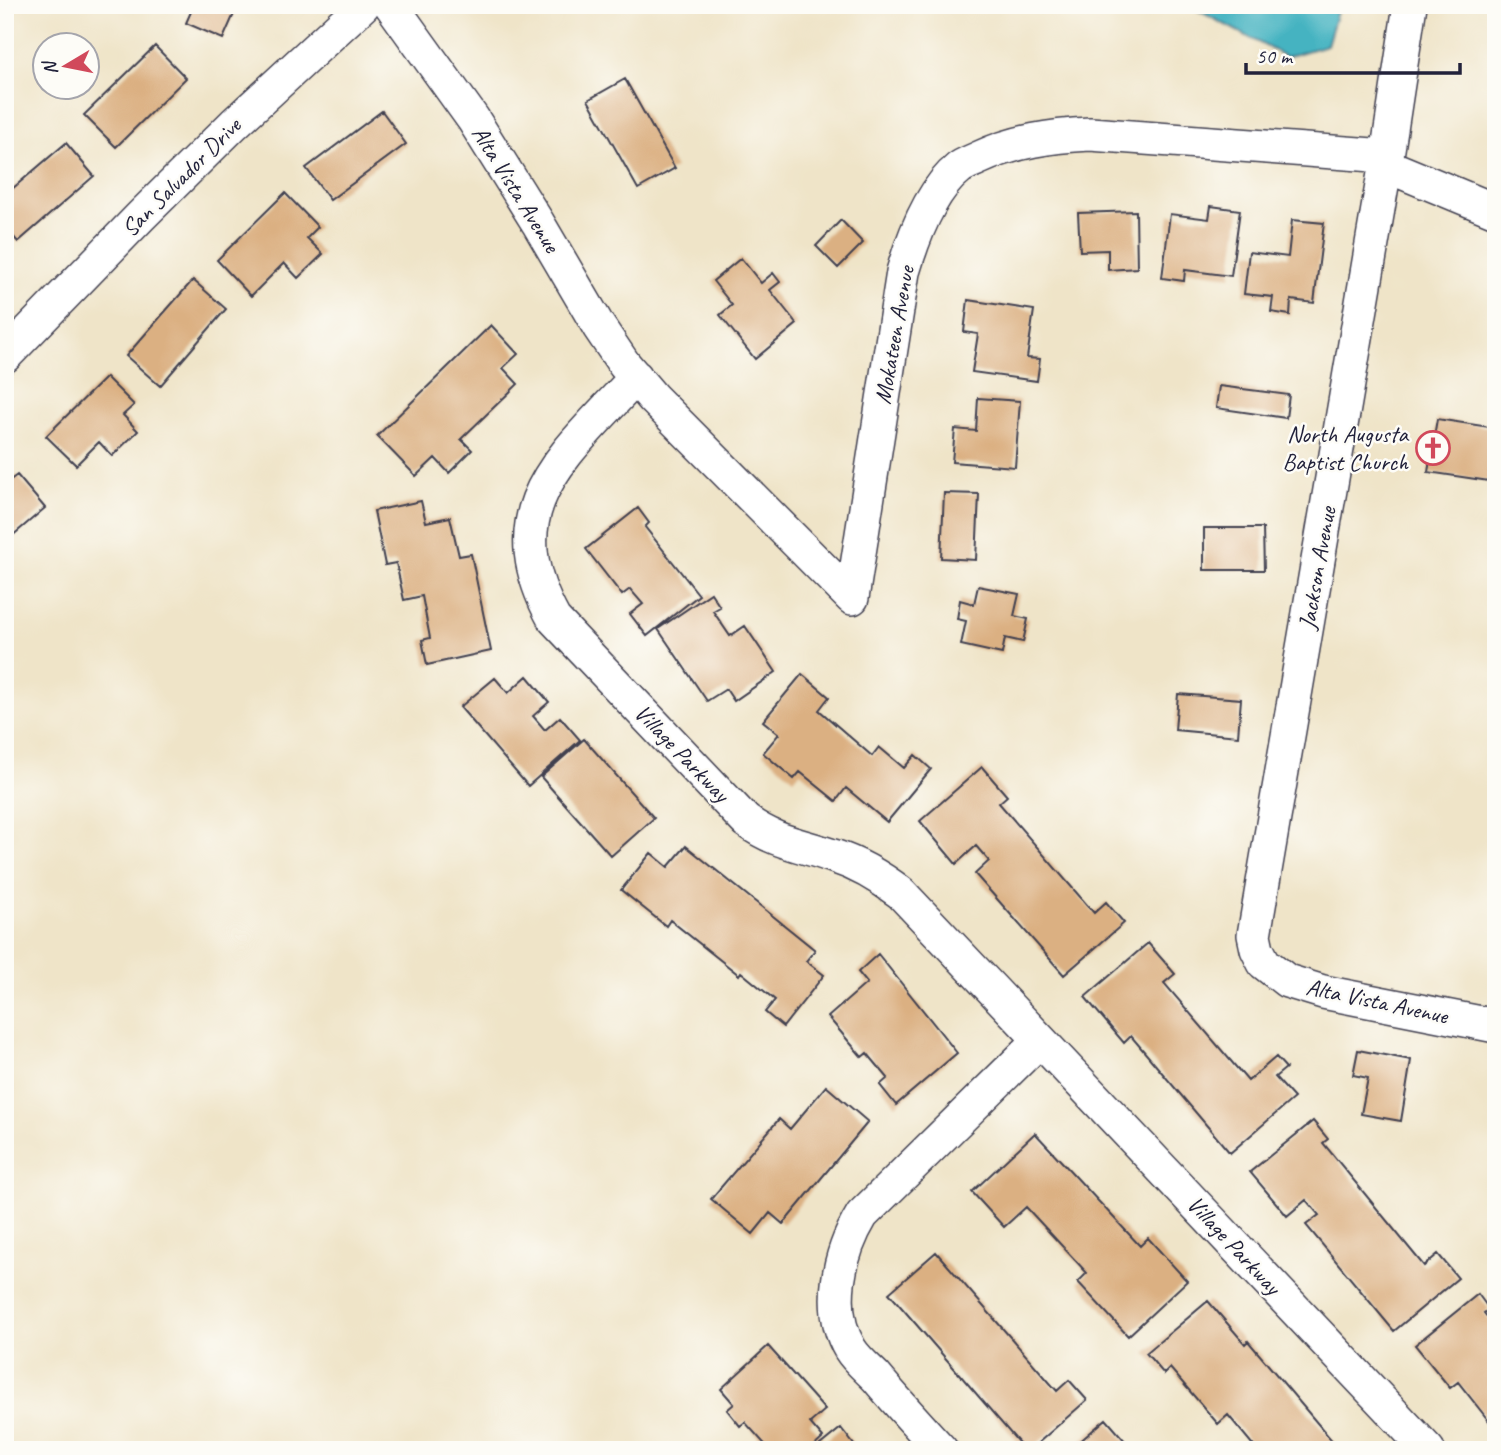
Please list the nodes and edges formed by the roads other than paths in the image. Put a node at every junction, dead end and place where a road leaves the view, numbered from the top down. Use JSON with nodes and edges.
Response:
{"nodes":[{"id":1,"x":363,"y":5,"type":"edge"},
{"id":2,"x":391,"y":5,"type":"edge"},
{"id":3,"x":1410,"y":5,"type":"edge"},
{"id":4,"x":1386,"y":161,"type":"junction"},
{"id":5,"x":1496,"y":211,"type":"edge"},
{"id":6,"x":5,"y":356,"type":"edge"},
{"id":7,"x":636,"y":377,"type":"junction"},
{"id":8,"x":1264,"y":963,"type":"joint"},
{"id":9,"x":1496,"y":1026,"type":"edge"},
{"id":10,"x":1040,"y":1040,"type":"junction"},
{"id":11,"x":941,"y":1450,"type":"edge"},
{"id":12,"x":1428,"y":1450,"type":"edge"}],
"edges":[{"from":1,"to":6,"type":"street","name":"San Salvador Drive"},
{"from":2,"to":7,"type":"street","name":"Alta Vista Avenue"},
{"from":3,"to":4,"type":"street","name":"Jackson Avenue"},
{"from":4,"to":5,"type":"street","name":"Mokateen Avenue"},
{"from":4,"to":7,"type":"street","name":"Mokateen Avenue"},
{"from":4,"to":8,"type":"street","name":"Jackson Avenue"},
{"from":7,"to":10,"type":"street","name":"Village Parkway"},
{"from":8,"to":9,"type":"street","name":"Alta Vista Avenue"},
{"from":10,"to":11,"type":"street"},
{"from":10,"to":12,"type":"street","name":"Village Parkway"}]}
